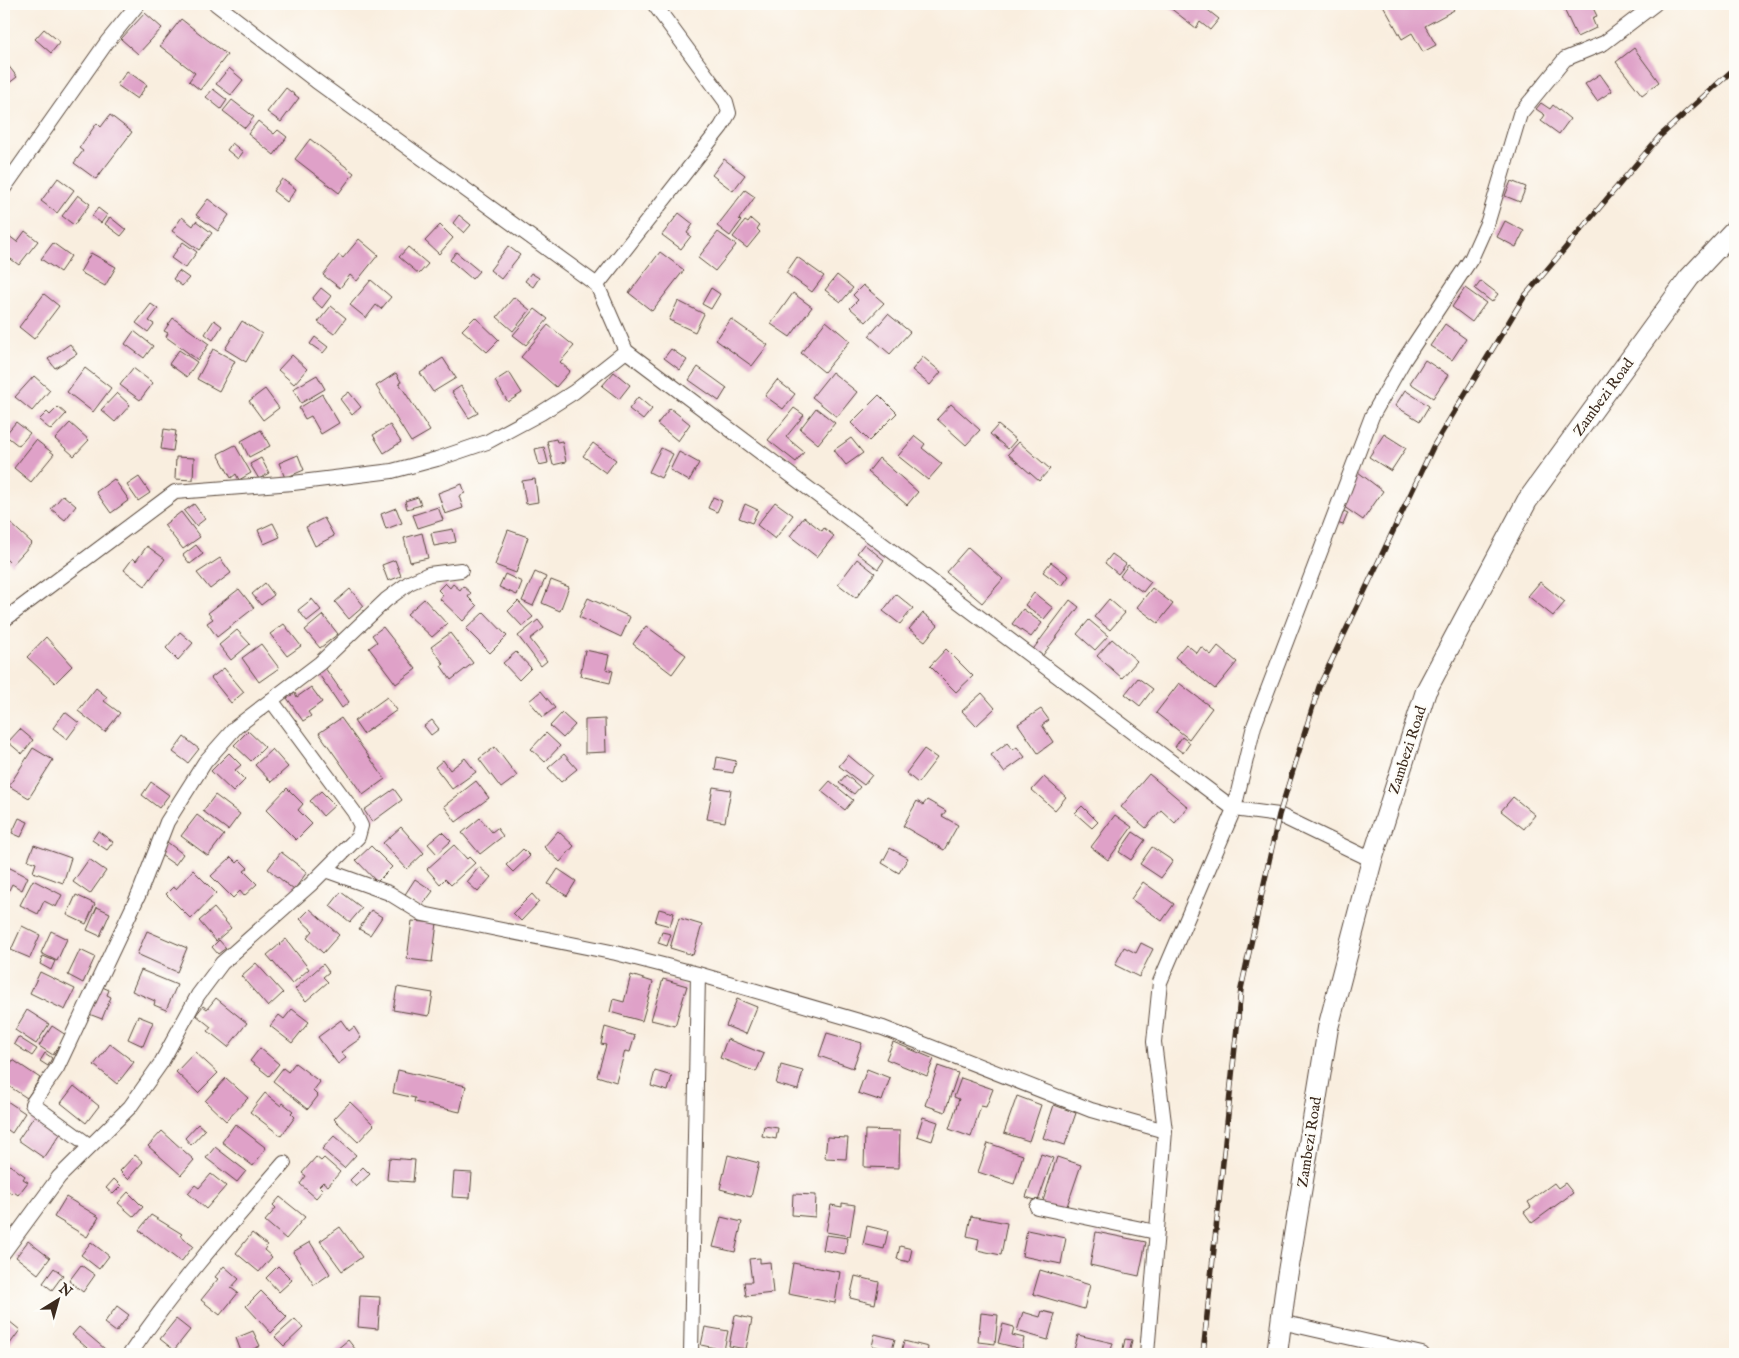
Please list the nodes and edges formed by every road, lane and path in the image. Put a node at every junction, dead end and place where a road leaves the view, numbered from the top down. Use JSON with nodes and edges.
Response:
{"nodes":[{"id":1,"x":138,"y":4,"type":"edge"},
{"id":2,"x":216,"y":4,"type":"edge"},
{"id":3,"x":654,"y":4,"type":"edge"},
{"id":4,"x":1655,"y":4,"type":"edge"},
{"id":5,"x":4,"y":188,"type":"edge"},
{"id":6,"x":1735,"y":229,"type":"edge"},
{"id":7,"x":597,"y":285,"type":"junction"},
{"id":8,"x":626,"y":351,"type":"junction"},
{"id":9,"x":461,"y":570,"type":"dead end"},
{"id":10,"x":4,"y":620,"type":"edge"},
{"id":11,"x":271,"y":700,"type":"junction"},
{"id":12,"x":1234,"y":809,"type":"junction"},
{"id":13,"x":1372,"y":860,"type":"junction"},
{"id":14,"x":326,"y":870,"type":"junction"},
{"id":15,"x":698,"y":974,"type":"junction"},
{"id":16,"x":1165,"y":1131,"type":"junction"},
{"id":17,"x":90,"y":1146,"type":"junction"},
{"id":18,"x":284,"y":1163,"type":"dead end"},
{"id":19,"x":1037,"y":1207,"type":"dead end"},
{"id":20,"x":1156,"y":1232,"type":"junction"},
{"id":21,"x":4,"y":1252,"type":"edge"},
{"id":22,"x":1281,"y":1322,"type":"junction"},
{"id":23,"x":130,"y":1354,"type":"edge"},
{"id":24,"x":691,"y":1354,"type":"edge"},
{"id":25,"x":1148,"y":1354,"type":"edge"},
{"id":26,"x":1277,"y":1354,"type":"edge"},
{"id":27,"x":1422,"y":1354,"type":"edge"}],
"edges":[{"from":1,"to":5,"type":"street"},
{"from":2,"to":7,"type":"street"},
{"from":3,"to":7,"type":"street"},
{"from":4,"to":12,"type":"street"},
{"from":6,"to":13,"type":"main road","name":"Zambezi Road"},
{"from":7,"to":8,"type":"street"},
{"from":8,"to":10,"type":"street"},
{"from":8,"to":12,"type":"street"},
{"from":9,"to":11,"type":"street"},
{"from":11,"to":14,"type":"street"},
{"from":11,"to":17,"type":"street"},
{"from":12,"to":13,"type":"street"},
{"from":12,"to":16,"type":"street"},
{"from":13,"to":22,"type":"main road","name":"Zambezi Road"},
{"from":14,"to":15,"type":"street"},
{"from":14,"to":17,"type":"street"},
{"from":15,"to":16,"type":"street"},
{"from":15,"to":24,"type":"street"},
{"from":16,"to":20,"type":"street"},
{"from":17,"to":21,"type":"street"},
{"from":18,"to":23,"type":"street"},
{"from":19,"to":20,"type":"street"},
{"from":20,"to":25,"type":"street"},
{"from":22,"to":26,"type":"main road","name":"Zambezi Road"},
{"from":22,"to":27,"type":"street"}]}
